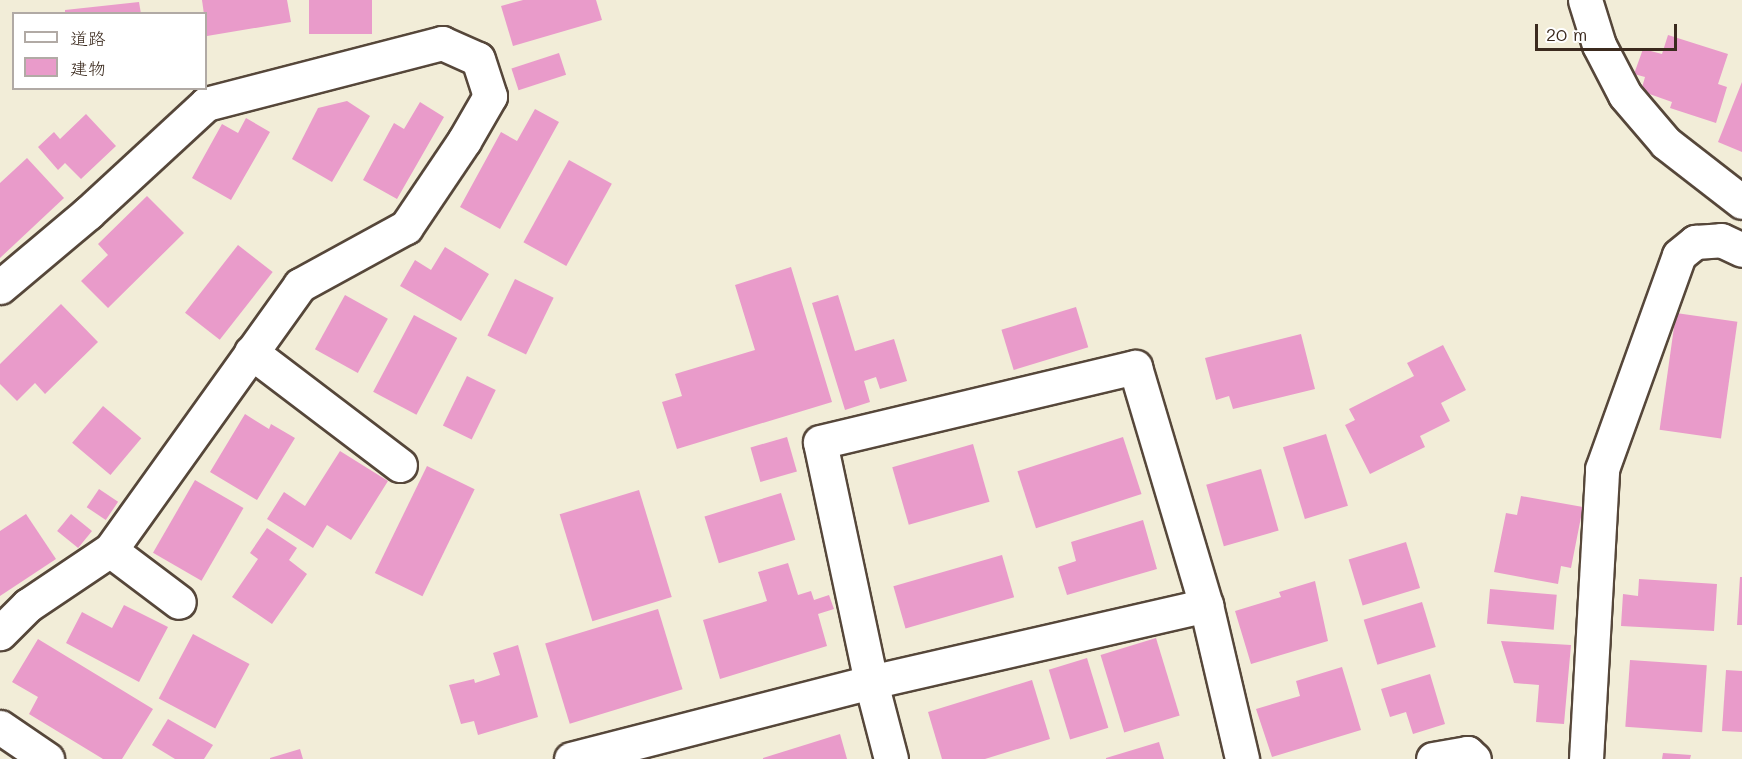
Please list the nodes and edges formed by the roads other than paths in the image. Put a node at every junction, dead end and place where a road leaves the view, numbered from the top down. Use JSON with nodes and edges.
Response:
{"nodes":[{"id":1,"x":1585,"y":0,"type":"edge"},
{"id":2,"x":1742,"y":202,"type":"edge"},
{"id":3,"x":1742,"y":250,"type":"edge"},
{"id":4,"x":0,"y":287,"type":"edge"},
{"id":5,"x":251,"y":352,"type":"junction"},
{"id":6,"x":400,"y":465,"type":"dead end"},
{"id":7,"x":110,"y":549,"type":"junction"},
{"id":8,"x":178,"y":602,"type":"dead end"},
{"id":9,"x":1206,"y":605,"type":"junction"},
{"id":10,"x":0,"y":633,"type":"edge"},
{"id":11,"x":871,"y":682,"type":"junction"},
{"id":12,"x":0,"y":727,"type":"edge"},
{"id":13,"x":47,"y":759,"type":"edge"},
{"id":14,"x":572,"y":759,"type":"edge"},
{"id":15,"x":891,"y":759,"type":"edge"},
{"id":16,"x":1242,"y":759,"type":"edge"},
{"id":17,"x":1433,"y":759,"type":"edge"},
{"id":18,"x":1474,"y":759,"type":"edge"},
{"id":19,"x":1586,"y":759,"type":"edge"}],
"edges":[{"from":1,"to":2,"type":"street"},
{"from":3,"to":19,"type":"street"},
{"from":4,"to":5,"type":"street"},
{"from":5,"to":6,"type":"street"},
{"from":5,"to":7,"type":"street"},
{"from":7,"to":8,"type":"street"},
{"from":7,"to":10,"type":"street"},
{"from":9,"to":11,"type":"street"},
{"from":9,"to":11,"type":"street"},
{"from":9,"to":16,"type":"street"},
{"from":11,"to":14,"type":"street"},
{"from":11,"to":15,"type":"street"},
{"from":12,"to":13,"type":"street"},
{"from":17,"to":18,"type":"street"}]}
